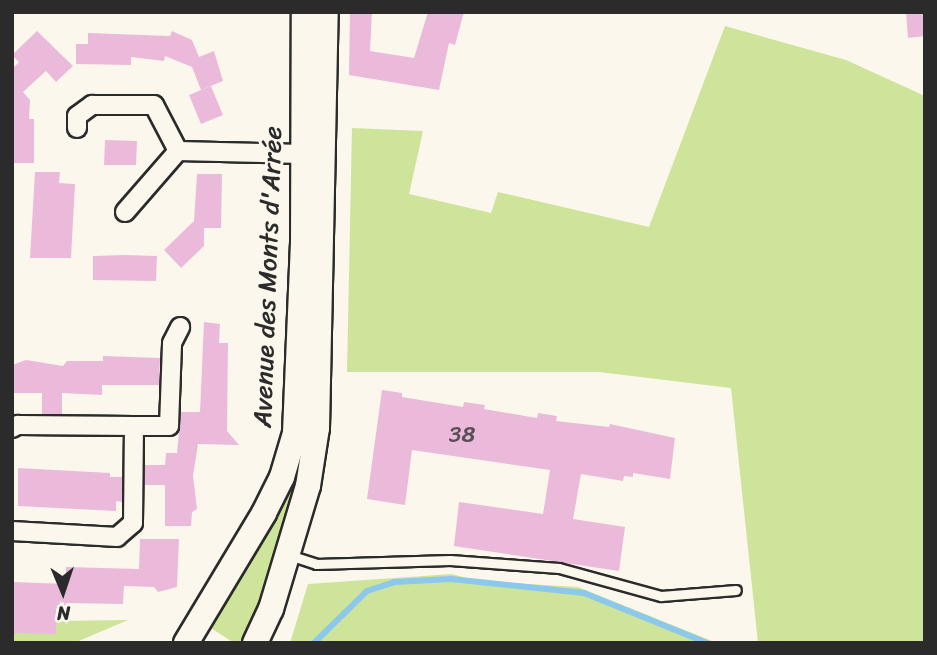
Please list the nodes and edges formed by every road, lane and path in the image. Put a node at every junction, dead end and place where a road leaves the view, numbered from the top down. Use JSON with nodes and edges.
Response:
{"nodes":[{"id":1,"x":304,"y":12,"type":"edge"},
{"id":2,"x":326,"y":12,"type":"edge"},
{"id":3,"x":77,"y":128,"type":"dead end"},
{"id":4,"x":178,"y":151,"type":"junction"},
{"id":5,"x":303,"y":154,"type":"junction"},
{"id":6,"x":125,"y":212,"type":"dead end"},
{"id":7,"x":180,"y":327,"type":"dead end"},
{"id":8,"x":134,"y":426,"type":"junction"},
{"id":9,"x":12,"y":428,"type":"edge"},
{"id":10,"x":12,"y":531,"type":"edge"},
{"id":11,"x":287,"y":554,"type":"junction"},
{"id":12,"x":736,"y":590,"type":"dead end"},
{"id":13,"x":186,"y":643,"type":"edge"},
{"id":14,"x":255,"y":643,"type":"edge"}],
"edges":[{"from":1,"to":5,"type":"street","name":"Avenue des Monts d'Arrée"},
{"from":2,"to":11,"type":"street","name":"Avenue des Monts d'Arrée"},
{"from":3,"to":4,"type":"street"},
{"from":4,"to":5,"type":"street"},
{"from":4,"to":6,"type":"street"},
{"from":5,"to":13,"type":"street","name":"Avenue des Monts d'Arrée"},
{"from":7,"to":8,"type":"street"},
{"from":8,"to":9,"type":"street"},
{"from":8,"to":10,"type":"street"},
{"from":11,"to":12,"type":"lane"},
{"from":11,"to":14,"type":"street","name":"Avenue des Monts d'Arrée"}]}
